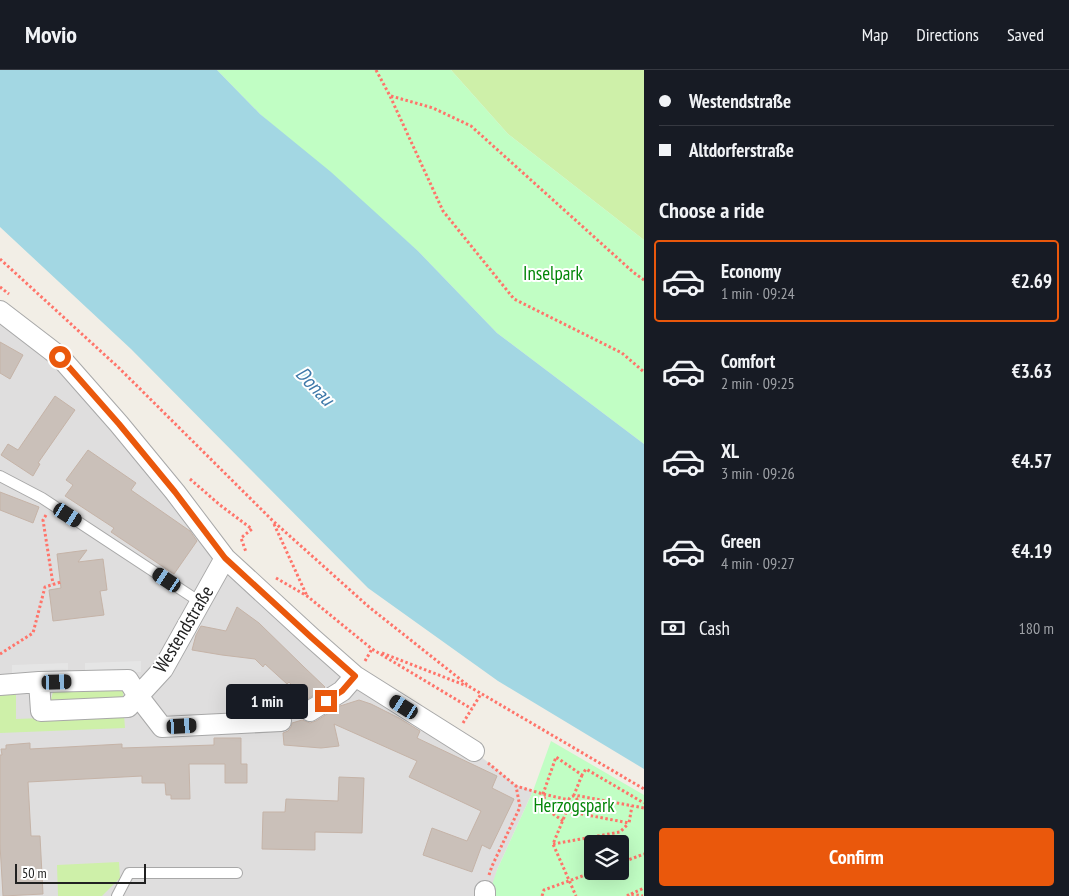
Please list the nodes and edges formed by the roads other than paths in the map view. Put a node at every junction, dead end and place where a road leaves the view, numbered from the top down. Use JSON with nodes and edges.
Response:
{"nodes":[{"id":1,"x":0,"y":312,"type":"edge"},
{"id":2,"x":0,"y":476,"type":"edge"},
{"id":3,"x":225,"y":558,"type":"junction"},
{"id":4,"x":200,"y":602,"type":"junction"},
{"id":5,"x":355,"y":676,"type":"junction"},
{"id":6,"x":39,"y":682,"type":"junction"},
{"id":7,"x":0,"y":685,"type":"edge"},
{"id":8,"x":138,"y":696,"type":"junction"},
{"id":9,"x":310,"y":711,"type":"dead end"},
{"id":10,"x":281,"y":722,"type":"dead end"},
{"id":11,"x":474,"y":751,"type":"road end"},
{"id":12,"x":237,"y":873,"type":"dead end"},
{"id":13,"x":117,"y":896,"type":"edge"}],
"edges":[{"from":1,"to":3,"type":"street"},
{"from":2,"to":4,"type":"lane"},
{"from":3,"to":4,"type":"street","name":"Westendstraße"},
{"from":3,"to":5,"type":"street"},
{"from":4,"to":8,"type":"street","name":"Westendstraße"},
{"from":5,"to":9,"type":"street"},
{"from":5,"to":11,"type":"street"},
{"from":6,"to":7,"type":"street"},
{"from":6,"to":8,"type":"street"},
{"from":6,"to":8,"type":"street","name":"Westendstraße"},
{"from":8,"to":10,"type":"street"},
{"from":12,"to":13,"type":"lane"}]}
